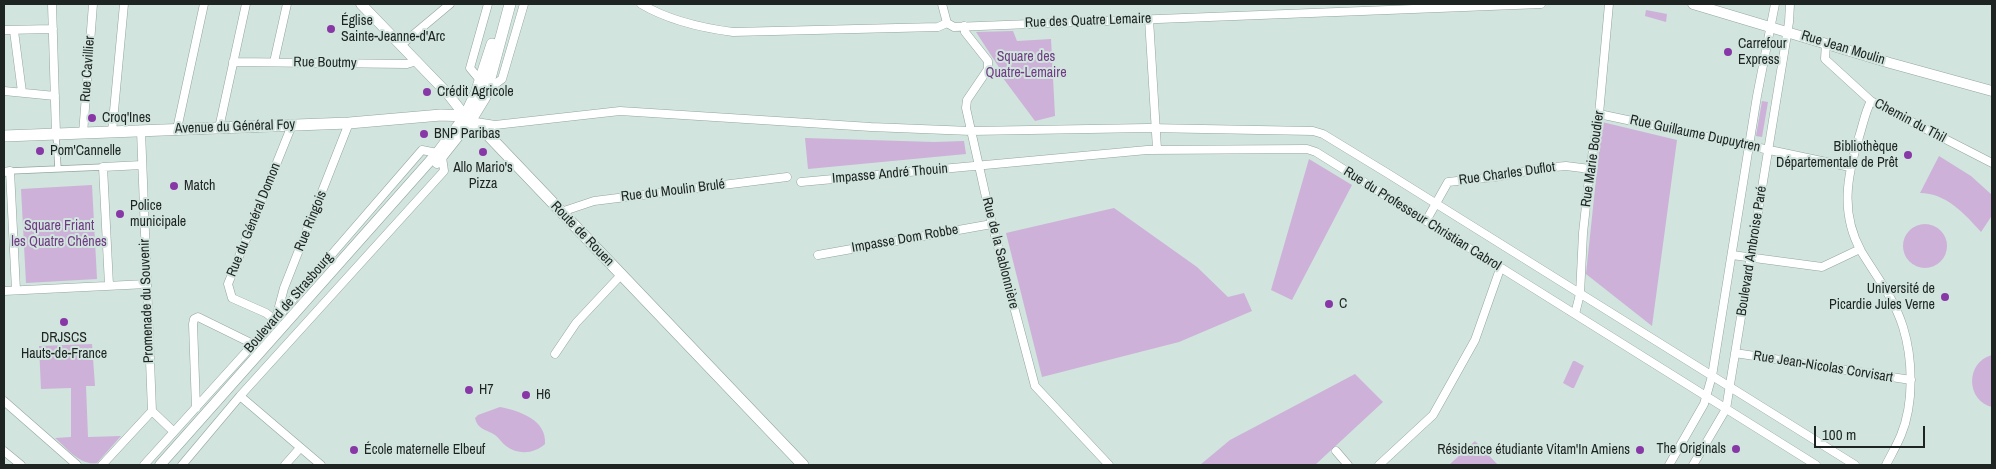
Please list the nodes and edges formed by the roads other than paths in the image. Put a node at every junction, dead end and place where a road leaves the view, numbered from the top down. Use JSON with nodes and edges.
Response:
{"nodes":[{"id":1,"x":52,"y":4,"type":"edge"},
{"id":2,"x":93,"y":4,"type":"edge"},
{"id":3,"x":124,"y":4,"type":"edge"},
{"id":4,"x":204,"y":4,"type":"edge"},
{"id":5,"x":246,"y":4,"type":"edge"},
{"id":6,"x":287,"y":4,"type":"edge"},
{"id":7,"x":362,"y":4,"type":"edge"},
{"id":8,"x":450,"y":4,"type":"edge"},
{"id":9,"x":488,"y":4,"type":"edge"},
{"id":10,"x":503,"y":4,"type":"edge"},
{"id":11,"x":510,"y":4,"type":"edge"},
{"id":12,"x":524,"y":4,"type":"edge"},
{"id":13,"x":641,"y":4,"type":"edge"},
{"id":14,"x":942,"y":4,"type":"edge"},
{"id":15,"x":1541,"y":4,"type":"edge"},
{"id":16,"x":1609,"y":4,"type":"edge"},
{"id":17,"x":1693,"y":4,"type":"edge"},
{"id":18,"x":1775,"y":4,"type":"edge"},
{"id":19,"x":1790,"y":4,"type":"edge"},
{"id":20,"x":1149,"y":18,"type":"junction"},
{"id":21,"x":947,"y":23,"type":"junction"},
{"id":22,"x":1769,"y":25,"type":"junction"},
{"id":23,"x":964,"y":26,"type":"junction"},
{"id":24,"x":4,"y":30,"type":"edge"},
{"id":25,"x":53,"y":30,"type":"junction"},
{"id":26,"x":14,"y":31,"type":"junction"},
{"id":27,"x":1787,"y":31,"type":"junction"},
{"id":28,"x":1826,"y":42,"type":"junction"},
{"id":29,"x":401,"y":45,"type":"junction"},
{"id":30,"x":417,"y":61,"type":"junction"},
{"id":31,"x":233,"y":62,"type":"junction"},
{"id":32,"x":274,"y":62,"type":"junction"},
{"id":33,"x":484,"y":85,"type":"junction"},
{"id":34,"x":4,"y":91,"type":"edge"},
{"id":35,"x":1992,"y":91,"type":"edge"},
{"id":36,"x":22,"y":92,"type":"junction"},
{"id":37,"x":55,"y":96,"type":"junction"},
{"id":38,"x":1871,"y":101,"type":"junction"},
{"id":39,"x":1599,"y":114,"type":"junction"},
{"id":40,"x":468,"y":118,"type":"junction"},
{"id":41,"x":349,"y":123,"type":"junction"},
{"id":42,"x":292,"y":125,"type":"junction"},
{"id":43,"x":219,"y":128,"type":"junction"},
{"id":44,"x":1156,"y":128,"type":"junction"},
{"id":45,"x":177,"y":129,"type":"junction"},
{"id":46,"x":971,"y":130,"type":"junction"},
{"id":47,"x":141,"y":131,"type":"junction"},
{"id":48,"x":112,"y":132,"type":"junction"},
{"id":49,"x":56,"y":134,"type":"junction"},
{"id":50,"x":83,"y":134,"type":"junction"},
{"id":51,"x":4,"y":136,"type":"edge"},
{"id":52,"x":1750,"y":146,"type":"junction"},
{"id":53,"x":1158,"y":149,"type":"junction"},
{"id":54,"x":1768,"y":150,"type":"junction"},
{"id":55,"x":440,"y":155,"type":"junction"},
{"id":56,"x":1992,"y":163,"type":"edge"},
{"id":57,"x":142,"y":165,"type":"junction"},
{"id":58,"x":978,"y":166,"type":"junction"},
{"id":59,"x":102,"y":167,"type":"junction"},
{"id":60,"x":1850,"y":167,"type":"junction"},
{"id":61,"x":58,"y":169,"type":"junction"},
{"id":62,"x":1590,"y":169,"type":"junction"},
{"id":63,"x":7,"y":172,"type":"edge"},
{"id":64,"x":787,"y":177,"type":"dead end"},
{"id":65,"x":802,"y":182,"type":"dead end"},
{"id":66,"x":1435,"y":203,"type":"junction"},
{"id":67,"x":561,"y":212,"type":"junction"},
{"id":68,"x":1426,"y":221,"type":"junction"},
{"id":69,"x":992,"y":224,"type":"junction"},
{"id":70,"x":1860,"y":249,"type":"junction"},
{"id":71,"x":818,"y":255,"type":"dead end"},
{"id":72,"x":1732,"y":255,"type":"junction"},
{"id":73,"x":1750,"y":258,"type":"junction"},
{"id":74,"x":1500,"y":269,"type":"junction"},
{"id":75,"x":621,"y":274,"type":"junction"},
{"id":76,"x":146,"y":284,"type":"junction"},
{"id":77,"x":109,"y":286,"type":"junction"},
{"id":78,"x":16,"y":290,"type":"junction"},
{"id":79,"x":4,"y":291,"type":"edge"},
{"id":80,"x":1580,"y":294,"type":"junction"},
{"id":81,"x":1575,"y":314,"type":"junction"},
{"id":82,"x":275,"y":320,"type":"junction"},
{"id":83,"x":253,"y":344,"type":"junction"},
{"id":84,"x":1735,"y":353,"type":"junction"},
{"id":85,"x":556,"y":354,"type":"dead end"},
{"id":86,"x":1712,"y":376,"type":"junction"},
{"id":87,"x":1911,"y":380,"type":"junction"},
{"id":88,"x":1730,"y":388,"type":"junction"},
{"id":89,"x":240,"y":396,"type":"junction"},
{"id":90,"x":1706,"y":397,"type":"junction"},
{"id":91,"x":4,"y":401,"type":"edge"},
{"id":92,"x":196,"y":408,"type":"junction"},
{"id":93,"x":1726,"y":409,"type":"junction"},
{"id":94,"x":152,"y":411,"type":"junction"},
{"id":95,"x":174,"y":432,"type":"junction"},
{"id":96,"x":300,"y":448,"type":"junction"},
{"id":97,"x":4,"y":451,"type":"edge"},
{"id":98,"x":1336,"y":452,"type":"dead end"},
{"id":99,"x":21,"y":465,"type":"edge"},
{"id":100,"x":77,"y":465,"type":"edge"},
{"id":101,"x":102,"y":465,"type":"edge"},
{"id":102,"x":144,"y":465,"type":"edge"},
{"id":103,"x":160,"y":465,"type":"edge"},
{"id":104,"x":166,"y":465,"type":"edge"},
{"id":105,"x":182,"y":465,"type":"edge"},
{"id":106,"x":285,"y":465,"type":"edge"},
{"id":107,"x":321,"y":465,"type":"edge"},
{"id":108,"x":803,"y":465,"type":"edge"},
{"id":109,"x":1109,"y":465,"type":"edge"},
{"id":110,"x":1348,"y":465,"type":"edge"},
{"id":111,"x":1379,"y":465,"type":"edge"},
{"id":112,"x":1670,"y":465,"type":"edge"},
{"id":113,"x":1693,"y":465,"type":"edge"},
{"id":114,"x":1816,"y":465,"type":"edge"},
{"id":115,"x":1854,"y":465,"type":"edge"},
{"id":116,"x":1886,"y":465,"type":"edge"}],
"edges":[{"from":1,"to":25,"type":"street"},
{"from":2,"to":50,"type":"street","name":"Rue Cavillier"},
{"from":3,"to":48,"type":"street"},
{"from":4,"to":45,"type":"street"},
{"from":5,"to":31,"type":"street"},
{"from":6,"to":32,"type":"street"},
{"from":7,"to":29,"type":"main road","name":"Route de Rouen"},
{"from":8,"to":29,"type":"street"},
{"from":9,"to":33,"type":"street"},
{"from":10,"to":33,"type":"main road"},
{"from":11,"to":33,"type":"main road"},
{"from":12,"to":33,"type":"street"},
{"from":13,"to":21,"type":"street","name":"Rue des Quatre Lemaire"},
{"from":14,"to":21,"type":"street"},
{"from":15,"to":20,"type":"street","name":"Rue des Quatre Lemaire"},
{"from":16,"to":39,"type":"street","name":"Rue Marie Boudier"},
{"from":17,"to":22,"type":"main road","name":"Rue Jean Moulin"},
{"from":18,"to":22,"type":"street","name":"Boulevard Ambroise Paré"},
{"from":19,"to":27,"type":"street","name":"Boulevard Ambroise Paré"},
{"from":20,"to":23,"type":"street","name":"Rue des Quatre Lemaire"},
{"from":20,"to":44,"type":"street"},
{"from":21,"to":23,"type":"street","name":"Rue des Quatre Lemaire"},
{"from":22,"to":27,"type":"main road","name":"Rue Jean Moulin"},
{"from":22,"to":52,"type":"street","name":"Boulevard Ambroise Paré"},
{"from":23,"to":46,"type":"street","name":"Rue de la Sablonnière"},
{"from":24,"to":26,"type":"street"},
{"from":25,"to":26,"type":"street"},
{"from":25,"to":37,"type":"street"},
{"from":26,"to":36,"type":"street"},
{"from":27,"to":28,"type":"main road","name":"Rue Jean Moulin"},
{"from":27,"to":54,"type":"street","name":"Boulevard Ambroise Paré"},
{"from":28,"to":35,"type":"main road","name":"Rue Jean Moulin"},
{"from":28,"to":38,"type":"street","name":"Chemin du Thil"},
{"from":29,"to":30,"type":"main road","name":"Route de Rouen"},
{"from":30,"to":32,"type":"street","name":"Rue Boutmy"},
{"from":30,"to":40,"type":"main road","name":"Route de Rouen"},
{"from":31,"to":32,"type":"street","name":"Rue Boutmy"},
{"from":31,"to":43,"type":"street"},
{"from":33,"to":40,"type":"main road"},
{"from":34,"to":36,"type":"street"},
{"from":36,"to":37,"type":"street"},
{"from":37,"to":49,"type":"street"},
{"from":38,"to":56,"type":"street","name":"Chemin du Thil"},
{"from":38,"to":60,"type":"street"},
{"from":39,"to":52,"type":"street","name":"Rue Guillaume Dupuytren"},
{"from":39,"to":62,"type":"street","name":"Rue Marie Boudier"},
{"from":40,"to":41,"type":"main road","name":"Avenue du Général Foy"},
{"from":40,"to":46,"type":"street"},
{"from":40,"to":55,"type":"main road","name":"Boulevard de Strasbourg"},
{"from":40,"to":67,"type":"main road","name":"Route de Rouen"},
{"from":41,"to":42,"type":"main road","name":"Avenue du Général Foy"},
{"from":41,"to":82,"type":"street","name":"Rue Ringois"},
{"from":42,"to":43,"type":"main road","name":"Avenue du Général Foy"},
{"from":42,"to":82,"type":"street","name":"Rue du Général Domon"},
{"from":43,"to":45,"type":"main road","name":"Avenue du Général Foy"},
{"from":44,"to":46,"type":"street"},
{"from":44,"to":53,"type":"street"},
{"from":44,"to":66,"type":"street"},
{"from":45,"to":47,"type":"main road","name":"Avenue du Général Foy"},
{"from":46,"to":58,"type":"street","name":"Rue de la Sablonnière"},
{"from":47,"to":48,"type":"main road","name":"Avenue du Général Foy"},
{"from":47,"to":57,"type":"street","name":"Promenade du Souvenir"},
{"from":48,"to":50,"type":"main road","name":"Avenue du Général Foy"},
{"from":49,"to":50,"type":"main road","name":"Avenue du Général Foy"},
{"from":49,"to":51,"type":"main road","name":"Avenue du Général Foy"},
{"from":49,"to":61,"type":"street"},
{"from":52,"to":54,"type":"street","name":"Rue Guillaume Dupuytren"},
{"from":52,"to":72,"type":"street","name":"Boulevard Ambroise Paré"},
{"from":53,"to":58,"type":"street","name":"Rue du Professeur Christian Cabrol"},
{"from":53,"to":68,"type":"street","name":"Rue du Professeur Christian Cabrol"},
{"from":54,"to":60,"type":"street","name":"Rue Guillaume Dupuytren"},
{"from":54,"to":73,"type":"street","name":"Boulevard Ambroise Paré"},
{"from":55,"to":82,"type":"street","name":"Boulevard de Strasbourg"},
{"from":55,"to":89,"type":"street","name":"Boulevard de Strasbourg"},
{"from":55,"to":103,"type":"main road","name":"Boulevard de Strasbourg"},
{"from":55,"to":104,"type":"main road","name":"Boulevard de Strasbourg"},
{"from":57,"to":59,"type":"street"},
{"from":57,"to":76,"type":"street","name":"Promenade du Souvenir"},
{"from":58,"to":65,"type":"street","name":"Impasse André Thouin"},
{"from":58,"to":69,"type":"street","name":"Rue de la Sablonnière"},
{"from":59,"to":61,"type":"street"},
{"from":59,"to":77,"type":"street"},
{"from":60,"to":70,"type":"street"},
{"from":61,"to":63,"type":"street"},
{"from":62,"to":66,"type":"street","name":"Rue Charles Duflot"},
{"from":62,"to":80,"type":"street","name":"Rue Marie Boudier"},
{"from":63,"to":78,"type":"street"},
{"from":64,"to":67,"type":"street","name":"Rue du Moulin Brulé"},
{"from":66,"to":68,"type":"street","name":"Rue Charles Duflot"},
{"from":66,"to":80,"type":"street"},
{"from":67,"to":75,"type":"main road","name":"Route de Rouen"},
{"from":68,"to":74,"type":"street","name":"Rue du Professeur Christian Cabrol"},
{"from":69,"to":71,"type":"street","name":"Impasse Dom Robbe"},
{"from":69,"to":109,"type":"street","name":"Rue de la Sablonnière"},
{"from":70,"to":73,"type":"street"},
{"from":70,"to":87,"type":"street"},
{"from":72,"to":73,"type":"street"},
{"from":72,"to":86,"type":"street","name":"Boulevard Ambroise Paré"},
{"from":73,"to":84,"type":"street","name":"Boulevard Ambroise Paré"},
{"from":74,"to":81,"type":"street","name":"Rue du Professeur Christian Cabrol"},
{"from":74,"to":111,"type":"street"},
{"from":75,"to":85,"type":"street"},
{"from":75,"to":108,"type":"main road","name":"Route de Rouen"},
{"from":76,"to":77,"type":"street"},
{"from":76,"to":94,"type":"street","name":"Promenade du Souvenir"},
{"from":77,"to":78,"type":"street"},
{"from":78,"to":79,"type":"street"},
{"from":80,"to":81,"type":"street","name":"Rue Marie Boudier"},
{"from":80,"to":86,"type":"street"},
{"from":81,"to":90,"type":"street","name":"Rue du Professeur Christian Cabrol"},
{"from":82,"to":83,"type":"street","name":"Boulevard de Strasbourg"},
{"from":83,"to":92,"type":"street","name":"Boulevard de Strasbourg"},
{"from":83,"to":92,"type":"street"},
{"from":84,"to":87,"type":"street","name":"Rue Jean-Nicolas Corvisart"},
{"from":84,"to":88,"type":"street","name":"Boulevard Ambroise Paré"},
{"from":86,"to":88,"type":"street"},
{"from":86,"to":90,"type":"street","name":"Boulevard Ambroise Paré"},
{"from":87,"to":116,"type":"street"},
{"from":88,"to":93,"type":"street","name":"Boulevard Ambroise Paré"},
{"from":88,"to":115,"type":"street"},
{"from":89,"to":96,"type":"street"},
{"from":89,"to":105,"type":"street","name":"Boulevard de Strasbourg"},
{"from":90,"to":93,"type":"street","name":"Rue du Professeur Christian Cabrol"},
{"from":90,"to":112,"type":"street","name":"Boulevard Ambroise Paré"},
{"from":91,"to":100,"type":"street"},
{"from":92,"to":95,"type":"street","name":"Boulevard de Strasbourg"},
{"from":93,"to":113,"type":"street","name":"Boulevard Ambroise Paré"},
{"from":93,"to":114,"type":"street","name":"Rue du Professeur Christian Cabrol"},
{"from":94,"to":95,"type":"street"},
{"from":94,"to":101,"type":"street"},
{"from":95,"to":102,"type":"street","name":"Boulevard de Strasbourg"},
{"from":96,"to":106,"type":"street"},
{"from":96,"to":107,"type":"street"},
{"from":97,"to":99,"type":"street"},
{"from":98,"to":110,"type":"street"}]}
